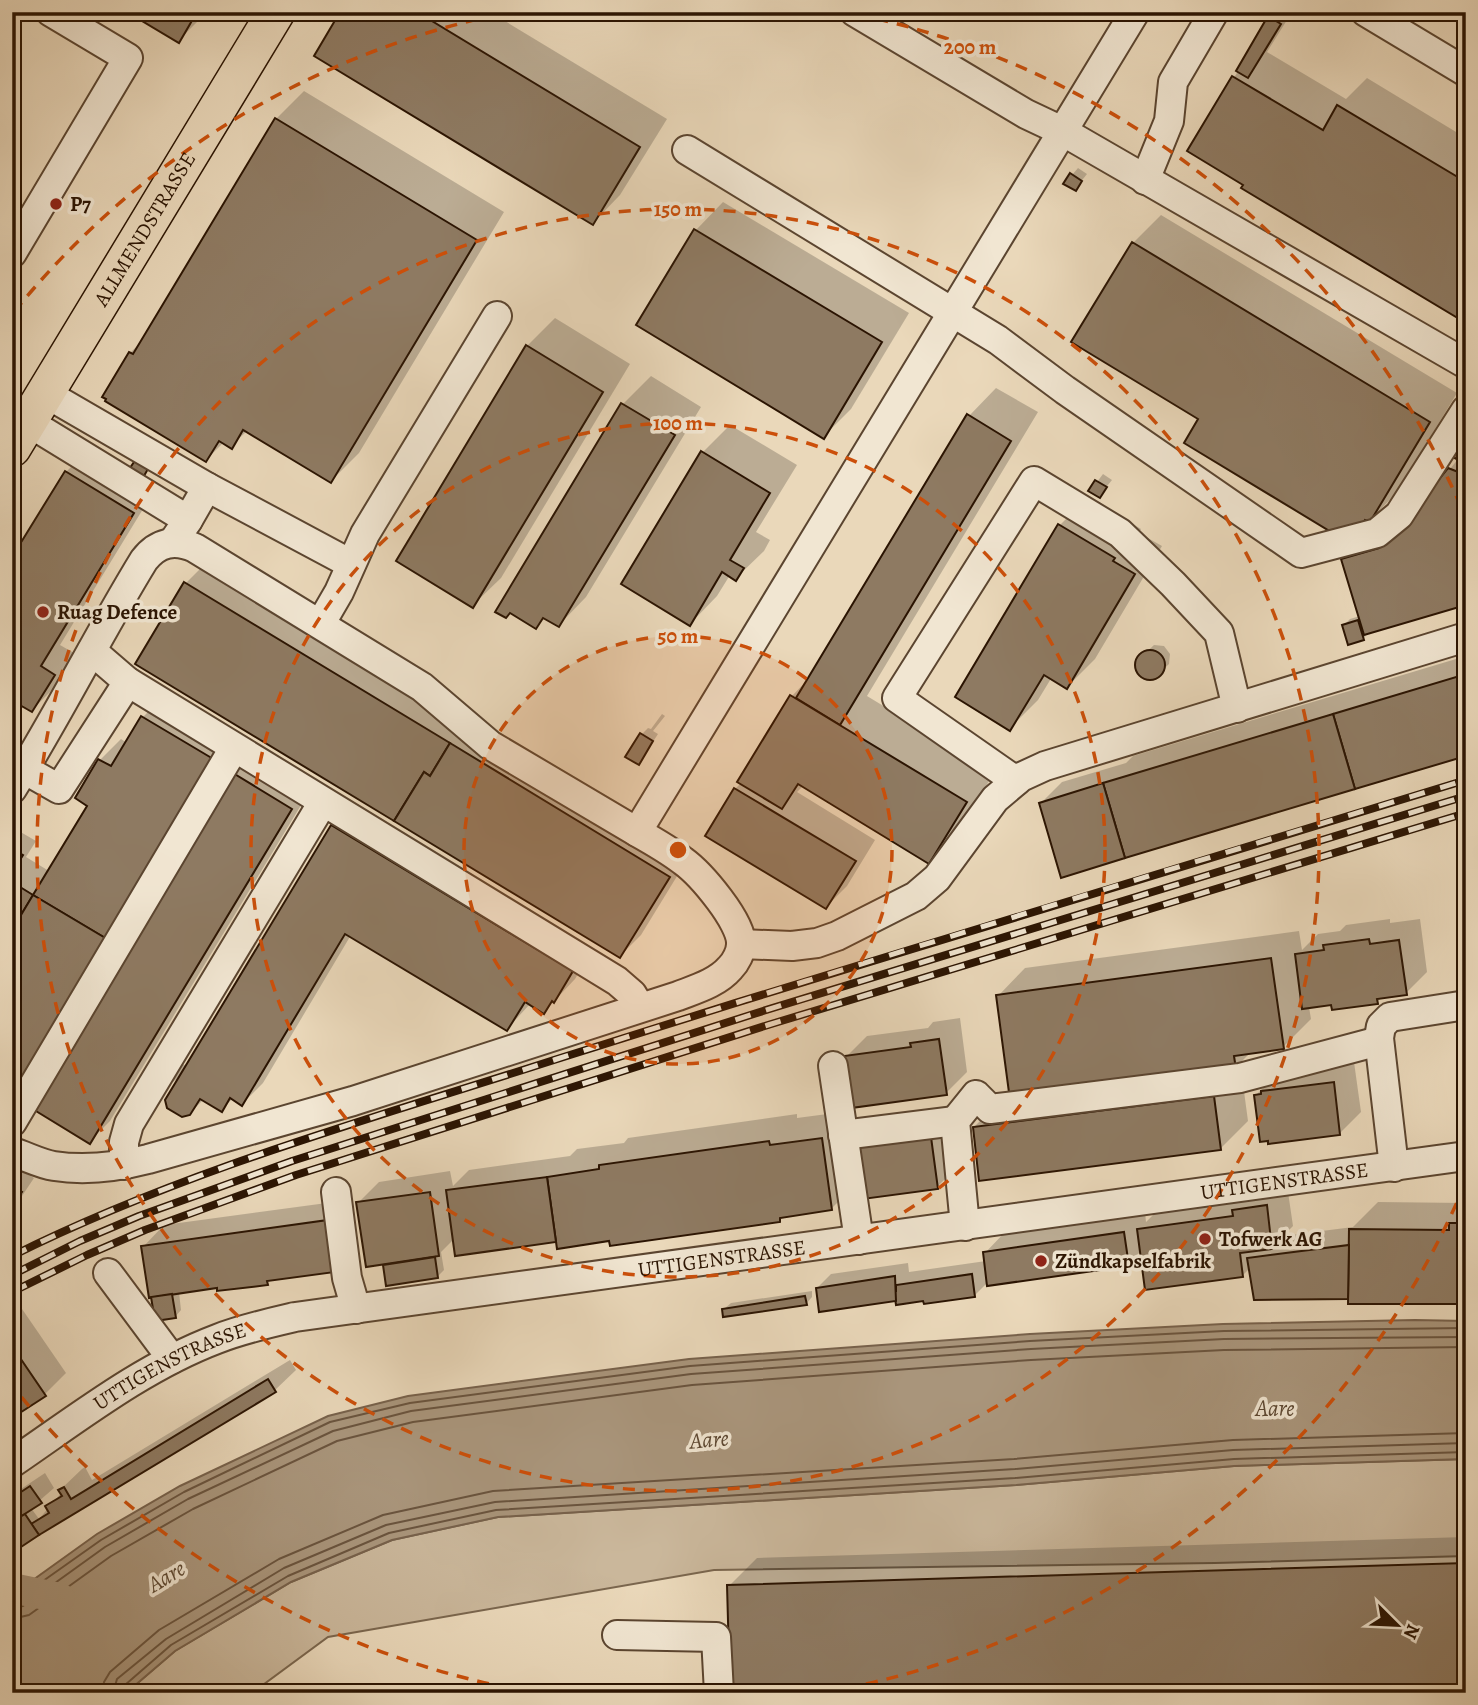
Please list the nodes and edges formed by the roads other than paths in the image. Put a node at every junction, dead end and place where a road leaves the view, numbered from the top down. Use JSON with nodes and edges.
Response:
{"nodes":[{"id":1,"x":51,"y":12,"type":"edge"},
{"id":2,"x":276,"y":12,"type":"edge"},
{"id":3,"x":855,"y":12,"type":"edge"},
{"id":4,"x":1135,"y":12,"type":"edge"},
{"id":5,"x":1214,"y":12,"type":"edge"},
{"id":6,"x":1366,"y":12,"type":"edge"},
{"id":7,"x":1466,"y":72,"type":"edge"},
{"id":8,"x":1062,"y":131,"type":"junction"},
{"id":9,"x":687,"y":150,"type":"dead end"},
{"id":10,"x":1145,"y":180,"type":"junction"},
{"id":11,"x":12,"y":253,"type":"edge"},
{"id":12,"x":952,"y":311,"type":"junction"},
{"id":13,"x":497,"y":316,"type":"dead end"},
{"id":14,"x":1466,"y":364,"type":"edge"},
{"id":15,"x":1466,"y":410,"type":"edge"},
{"id":16,"x":28,"y":421,"type":"edge"},
{"id":17,"x":207,"y":487,"type":"junction"},
{"id":18,"x":180,"y":531,"type":"junction"},
{"id":19,"x":351,"y":564,"type":"junction"},
{"id":20,"x":321,"y":623,"type":"junction"},
{"id":21,"x":1466,"y":637,"type":"edge"},
{"id":22,"x":92,"y":651,"type":"junction"},
{"id":23,"x":128,"y":682,"type":"junction"},
{"id":24,"x":1237,"y":708,"type":"junction"},
{"id":25,"x":234,"y":748,"type":"junction"},
{"id":26,"x":18,"y":779,"type":"edge"},
{"id":27,"x":1016,"y":781,"type":"junction"},
{"id":28,"x":323,"y":802,"type":"junction"},
{"id":29,"x":637,"y":832,"type":"junction"},
{"id":30,"x":741,"y":944,"type":"junction"},
{"id":31,"x":1466,"y":1005,"type":"edge"},
{"id":32,"x":640,"y":1007,"type":"junction"},
{"id":33,"x":1379,"y":1041,"type":"junction"},
{"id":34,"x":833,"y":1066,"type":"dead end"},
{"id":35,"x":955,"y":1121,"type":"junction"},
{"id":36,"x":12,"y":1122,"type":"edge"},
{"id":37,"x":843,"y":1135,"type":"junction"},
{"id":38,"x":12,"y":1152,"type":"edge"},
{"id":39,"x":1466,"y":1156,"type":"edge"},
{"id":40,"x":124,"y":1165,"type":"junction"},
{"id":41,"x":1394,"y":1167,"type":"junction"},
{"id":42,"x":336,"y":1192,"type":"dead end"},
{"id":43,"x":965,"y":1226,"type":"junction"},
{"id":44,"x":859,"y":1240,"type":"junction"},
{"id":45,"x":108,"y":1273,"type":"dead end"},
{"id":46,"x":356,"y":1309,"type":"junction"},
{"id":47,"x":172,"y":1359,"type":"junction"},
{"id":48,"x":12,"y":1463,"type":"edge"},
{"id":49,"x":617,"y":1635,"type":"dead end"},
{"id":50,"x":719,"y":1693,"type":"edge"}],
"edges":[{"from":1,"to":11,"type":"street"},
{"from":2,"to":16,"type":"main road","name":"ALLMENDSTRASSE"},
{"from":3,"to":8,"type":"street"},
{"from":4,"to":8,"type":"street"},
{"from":5,"to":10,"type":"street"},
{"from":6,"to":7,"type":"street"},
{"from":8,"to":10,"type":"street"},
{"from":8,"to":12,"type":"street"},
{"from":9,"to":12,"type":"street"},
{"from":10,"to":14,"type":"street"},
{"from":12,"to":15,"type":"street"},
{"from":12,"to":29,"type":"street"},
{"from":13,"to":19,"type":"street"},
{"from":16,"to":17,"type":"street"},
{"from":16,"to":18,"type":"street"},
{"from":17,"to":18,"type":"street"},
{"from":17,"to":19,"type":"street"},
{"from":18,"to":20,"type":"street"},
{"from":18,"to":22,"type":"street"},
{"from":19,"to":20,"type":"street"},
{"from":20,"to":29,"type":"street"},
{"from":21,"to":24,"type":"street"},
{"from":22,"to":23,"type":"street"},
{"from":22,"to":26,"type":"street"},
{"from":23,"to":25,"type":"street"},
{"from":23,"to":26,"type":"street"},
{"from":24,"to":27,"type":"street"},
{"from":24,"to":27,"type":"street"},
{"from":25,"to":28,"type":"street"},
{"from":25,"to":36,"type":"street"},
{"from":27,"to":30,"type":"street"},
{"from":28,"to":32,"type":"street"},
{"from":28,"to":40,"type":"street"},
{"from":29,"to":30,"type":"street"},
{"from":30,"to":32,"type":"street"},
{"from":31,"to":33,"type":"street"},
{"from":32,"to":40,"type":"street"},
{"from":33,"to":35,"type":"street"},
{"from":33,"to":41,"type":"street"},
{"from":34,"to":37,"type":"street"},
{"from":35,"to":37,"type":"street"},
{"from":35,"to":43,"type":"street"},
{"from":37,"to":44,"type":"street"},
{"from":38,"to":40,"type":"street"},
{"from":39,"to":41,"type":"street","name":"UTTIGENSTRASSE"},
{"from":41,"to":43,"type":"street","name":"UTTIGENSTRASSE"},
{"from":42,"to":46,"type":"street"},
{"from":43,"to":44,"type":"street","name":"UTTIGENSTRASSE"},
{"from":44,"to":46,"type":"street","name":"UTTIGENSTRASSE"},
{"from":45,"to":47,"type":"street"},
{"from":46,"to":47,"type":"street","name":"UTTIGENSTRASSE"},
{"from":47,"to":48,"type":"street","name":"UTTIGENSTRASSE"},
{"from":49,"to":50,"type":"street"}]}
